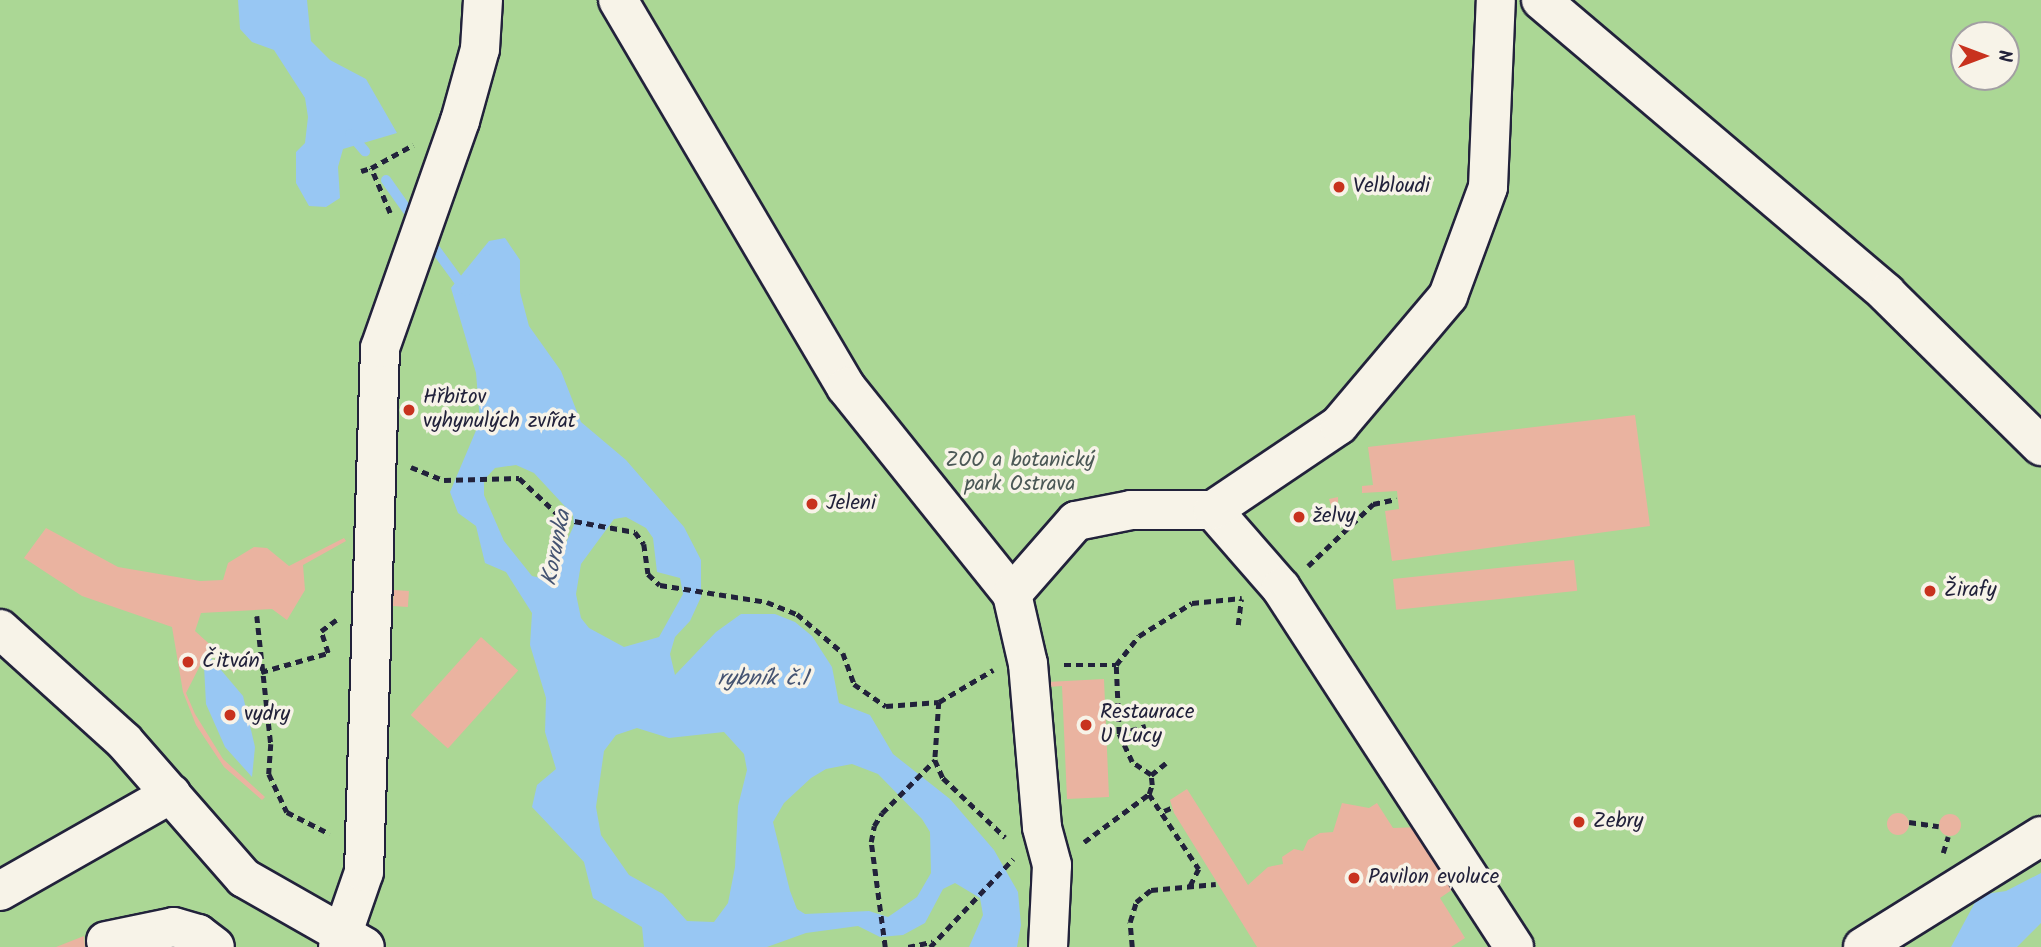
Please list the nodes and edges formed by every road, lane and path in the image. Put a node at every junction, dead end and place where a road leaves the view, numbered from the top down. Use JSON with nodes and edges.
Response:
{"nodes":[{"id":1,"x":484,"y":0,"type":"edge"},
{"id":2,"x":618,"y":0,"type":"edge"},
{"id":3,"x":1496,"y":0,"type":"edge"},
{"id":4,"x":1541,"y":0,"type":"edge"},
{"id":5,"x":371,"y":168,"type":"dead end"},
{"id":6,"x":361,"y":171,"type":"dead end"},
{"id":7,"x":2041,"y":446,"type":"edge"},
{"id":8,"x":444,"y":480,"type":"dead end"},
{"id":9,"x":1213,"y":510,"type":"junction"},
{"id":10,"x":1013,"y":594,"type":"junction"},
{"id":11,"x":1241,"y":598,"type":"dead end"},
{"id":12,"x":257,"y":616,"type":"dead end"},
{"id":13,"x":1238,"y":625,"type":"dead end"},
{"id":14,"x":0,"y":629,"type":"edge"},
{"id":15,"x":319,"y":656,"type":"dead end"},
{"id":16,"x":1028,"y":664,"type":"junction"},
{"id":17,"x":261,"y":672,"type":"junction"},
{"id":18,"x":940,"y":702,"type":"junction"},
{"id":19,"x":1146,"y":726,"type":"dead end"},
{"id":20,"x":1119,"y":734,"type":"junction"},
{"id":21,"x":935,"y":760,"type":"junction"},
{"id":22,"x":1166,"y":763,"type":"dead end"},
{"id":23,"x":1150,"y":775,"type":"junction"},
{"id":24,"x":171,"y":794,"type":"junction"},
{"id":25,"x":1149,"y":794,"type":"junction"},
{"id":26,"x":1172,"y":807,"type":"dead end"},
{"id":27,"x":1164,"y":811,"type":"junction"},
{"id":28,"x":1909,"y":822,"type":"dead end"},
{"id":29,"x":1939,"y":826,"type":"dead end"},
{"id":30,"x":2041,"y":836,"type":"edge"},
{"id":31,"x":365,"y":843,"type":"junction"},
{"id":32,"x":1011,"y":843,"type":"dead end"},
{"id":33,"x":1012,"y":859,"type":"dead end"},
{"id":34,"x":1052,"y":865,"type":"junction"},
{"id":35,"x":1216,"y":884,"type":"dead end"},
{"id":36,"x":1190,"y":887,"type":"junction"},
{"id":37,"x":0,"y":891,"type":"edge"},
{"id":38,"x":106,"y":941,"type":"dead end"},
{"id":39,"x":349,"y":943,"type":"edge"},
{"id":40,"x":931,"y":945,"type":"edge"},
{"id":41,"x":215,"y":947,"type":"edge"},
{"id":42,"x":885,"y":947,"type":"edge"},
{"id":43,"x":908,"y":947,"type":"edge"},
{"id":44,"x":1048,"y":947,"type":"edge"},
{"id":45,"x":1132,"y":947,"type":"edge"},
{"id":46,"x":1514,"y":947,"type":"edge"},
{"id":47,"x":1863,"y":947,"type":"edge"}],
"edges":[{"from":1,"to":31,"type":"lane"},
{"from":2,"to":10,"type":"lane"},
{"from":3,"to":9,"type":"lane"},
{"from":4,"to":7,"type":"lane"},
{"from":5,"to":6,"type":"path"},
{"from":8,"to":18,"type":"path"},
{"from":9,"to":10,"type":"lane"},
{"from":9,"to":46,"type":"lane"},
{"from":10,"to":16,"type":"lane"},
{"from":11,"to":13,"type":"path"},
{"from":12,"to":17,"type":"path"},
{"from":14,"to":24,"type":"lane"},
{"from":15,"to":17,"type":"path"},
{"from":16,"to":18,"type":"path"},
{"from":16,"to":20,"type":"path"},
{"from":16,"to":34,"type":"lane"},
{"from":17,"to":31,"type":"path"},
{"from":18,"to":21,"type":"path"},
{"from":19,"to":20,"type":"path"},
{"from":20,"to":23,"type":"path"},
{"from":21,"to":32,"type":"path"},
{"from":21,"to":42,"type":"path"},
{"from":22,"to":23,"type":"path"},
{"from":23,"to":25,"type":"path"},
{"from":24,"to":37,"type":"lane"},
{"from":24,"to":39,"type":"lane"},
{"from":25,"to":27,"type":"path"},
{"from":25,"to":34,"type":"path"},
{"from":26,"to":27,"type":"path"},
{"from":27,"to":36,"type":"path"},
{"from":28,"to":29,"type":"path"},
{"from":30,"to":47,"type":"lane"},
{"from":31,"to":39,"type":"lane"},
{"from":33,"to":40,"type":"path"},
{"from":34,"to":44,"type":"lane"},
{"from":35,"to":36,"type":"path"},
{"from":36,"to":45,"type":"path"},
{"from":38,"to":41,"type":"lane"},
{"from":40,"to":43,"type":"path"}]}
